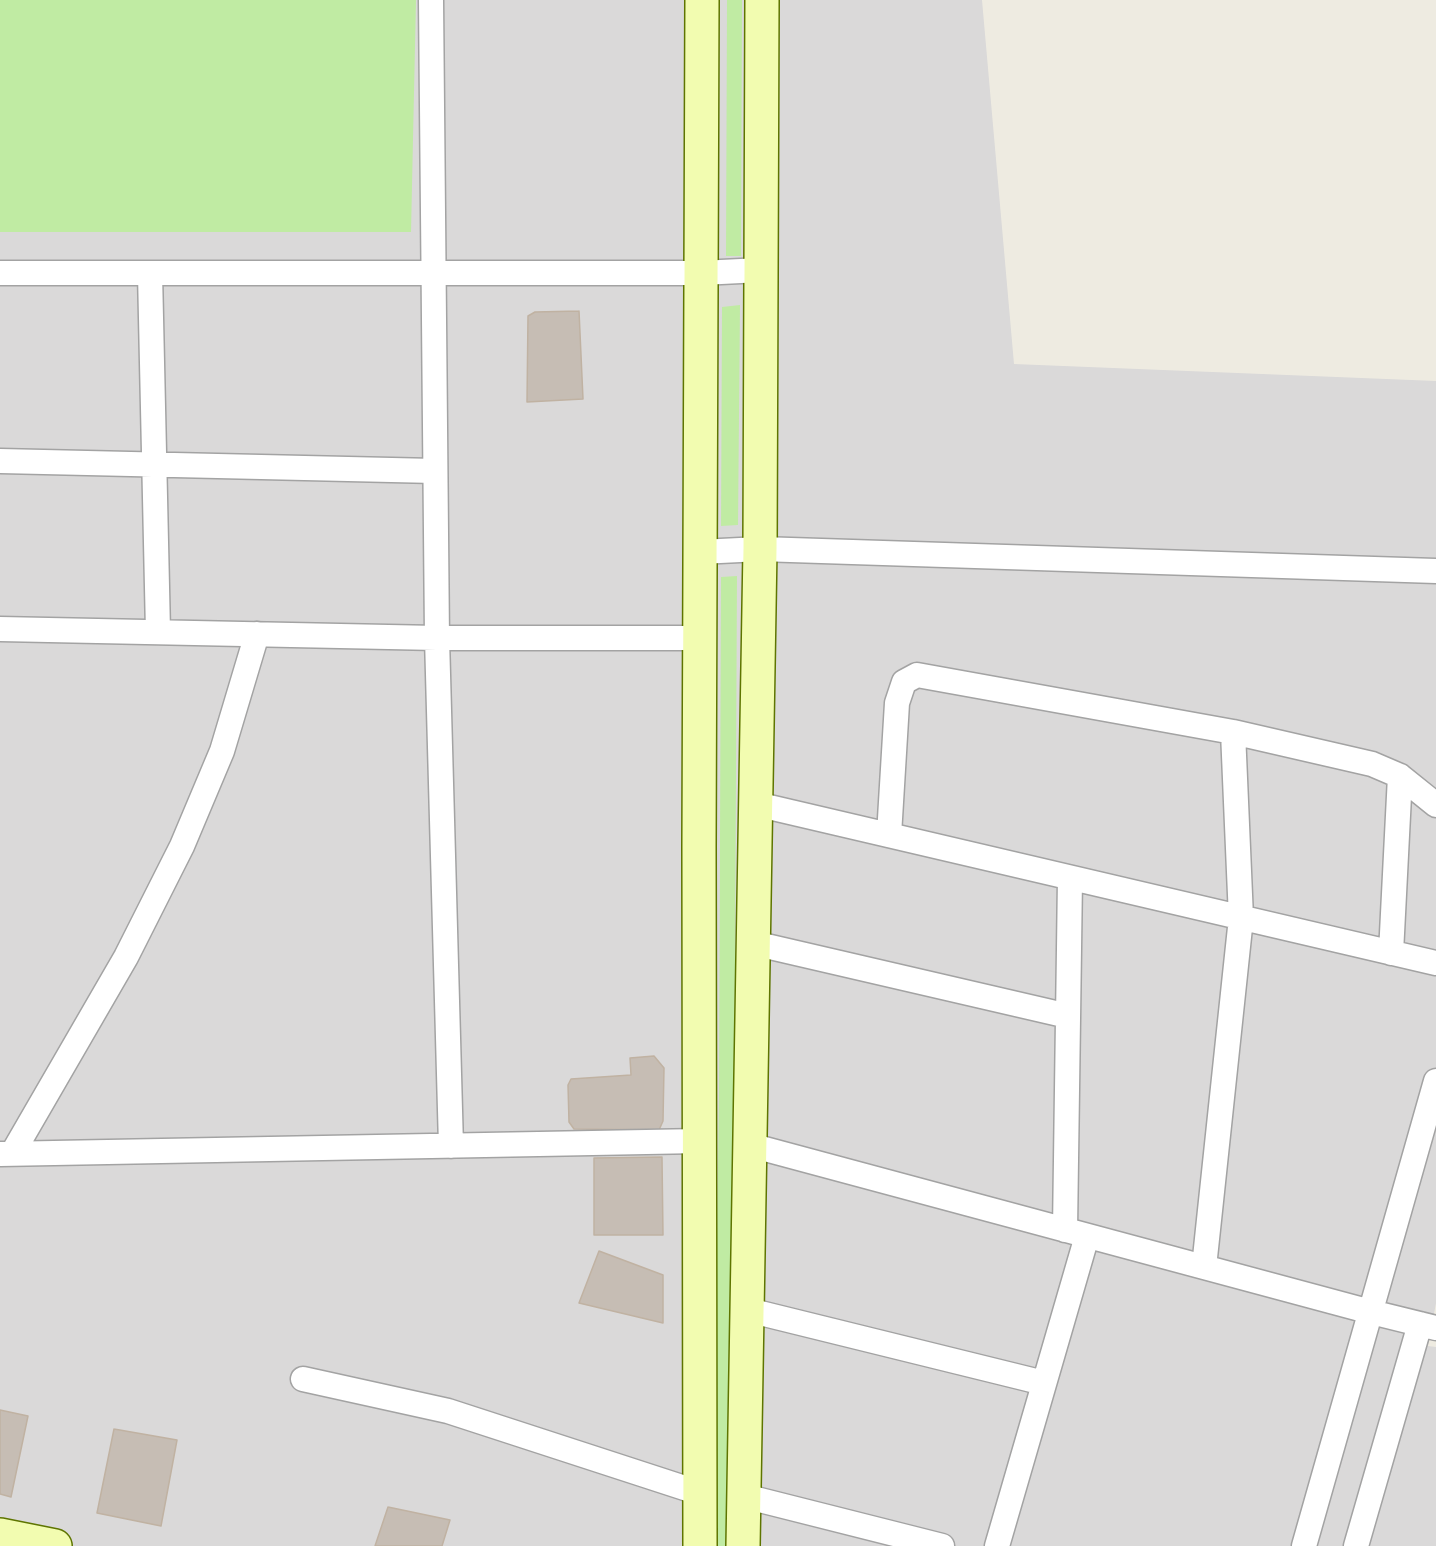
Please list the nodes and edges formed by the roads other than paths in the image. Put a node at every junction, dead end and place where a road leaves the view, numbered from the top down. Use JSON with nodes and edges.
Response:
{"nodes":[{"id":1,"x":431,"y":0,"type":"edge"},
{"id":2,"x":702,"y":0,"type":"edge"},
{"id":3,"x":762,"y":0,"type":"edge"},
{"id":4,"x":761,"y":270,"type":"junction"},
{"id":5,"x":0,"y":273,"type":"edge"},
{"id":6,"x":150,"y":273,"type":"junction"},
{"id":7,"x":434,"y":273,"type":"junction"},
{"id":8,"x":701,"y":273,"type":"junction"},
{"id":9,"x":0,"y":461,"type":"edge"},
{"id":10,"x":154,"y":465,"type":"junction"},
{"id":11,"x":435,"y":471,"type":"junction"},
{"id":12,"x":760,"y":549,"type":"junction"},
{"id":13,"x":700,"y":552,"type":"junction"},
{"id":14,"x":1436,"y":571,"type":"edge"},
{"id":15,"x":0,"y":629,"type":"edge"},
{"id":16,"x":158,"y":632,"type":"junction"},
{"id":17,"x":257,"y":634,"type":"junction"},
{"id":18,"x":437,"y":638,"type":"junction"},
{"id":19,"x":700,"y":638,"type":"junction"},
{"id":20,"x":1233,"y":732,"type":"junction"},
{"id":21,"x":1400,"y":776,"type":"junction"},
{"id":22,"x":756,"y":804,"type":"junction"},
{"id":23,"x":1436,"y":805,"type":"edge"},
{"id":24,"x":889,"y":835,"type":"junction"},
{"id":25,"x":1070,"y":878,"type":"junction"},
{"id":26,"x":1241,"y":918,"type":"junction"},
{"id":27,"x":753,"y":943,"type":"junction"},
{"id":28,"x":1391,"y":953,"type":"junction"},
{"id":29,"x":1436,"y":963,"type":"edge"},
{"id":30,"x":1068,"y":1016,"type":"junction"},
{"id":31,"x":1436,"y":1080,"type":"edge"},
{"id":32,"x":700,"y":1141,"type":"junction"},
{"id":33,"x":750,"y":1145,"type":"junction"},
{"id":34,"x":451,"y":1146,"type":"junction"},
{"id":35,"x":6,"y":1154,"type":"edge"},
{"id":36,"x":1076,"y":1233,"type":"junction"},
{"id":37,"x":1204,"y":1268,"type":"junction"},
{"id":38,"x":748,"y":1310,"type":"junction"},
{"id":39,"x":1371,"y":1312,"type":"junction"},
{"id":40,"x":1428,"y":1326,"type":"edge"},
{"id":41,"x":303,"y":1379,"type":"dead end"},
{"id":42,"x":1044,"y":1383,"type":"junction"},
{"id":43,"x":700,"y":1493,"type":"junction"},
{"id":44,"x":744,"y":1496,"type":"junction"},
{"id":45,"x":0,"y":1535,"type":"edge"},
{"id":46,"x":55,"y":1546,"type":"edge"},
{"id":47,"x":700,"y":1546,"type":"edge"},
{"id":48,"x":743,"y":1546,"type":"edge"},
{"id":49,"x":942,"y":1546,"type":"edge"},
{"id":50,"x":997,"y":1546,"type":"edge"},
{"id":51,"x":1305,"y":1546,"type":"edge"},
{"id":52,"x":1356,"y":1546,"type":"edge"}],
"edges":[{"from":1,"to":7,"type":"street"},
{"from":2,"to":8,"type":"main road"},
{"from":3,"to":4,"type":"main road"},
{"from":4,"to":8,"type":"street"},
{"from":4,"to":12,"type":"main road"},
{"from":5,"to":6,"type":"street"},
{"from":6,"to":7,"type":"street"},
{"from":6,"to":10,"type":"street"},
{"from":7,"to":8,"type":"street"},
{"from":7,"to":11,"type":"street"},
{"from":8,"to":13,"type":"main road"},
{"from":9,"to":10,"type":"street"},
{"from":10,"to":11,"type":"street"},
{"from":10,"to":16,"type":"street"},
{"from":11,"to":18,"type":"street"},
{"from":12,"to":13,"type":"street"},
{"from":12,"to":14,"type":"street"},
{"from":12,"to":22,"type":"main road"},
{"from":13,"to":19,"type":"main road"},
{"from":15,"to":16,"type":"street"},
{"from":16,"to":17,"type":"street"},
{"from":17,"to":18,"type":"street"},
{"from":17,"to":35,"type":"street"},
{"from":18,"to":19,"type":"street"},
{"from":18,"to":34,"type":"street"},
{"from":19,"to":32,"type":"main road"},
{"from":20,"to":21,"type":"street"},
{"from":20,"to":24,"type":"street"},
{"from":20,"to":26,"type":"street"},
{"from":21,"to":23,"type":"street"},
{"from":21,"to":28,"type":"street"},
{"from":22,"to":24,"type":"street"},
{"from":22,"to":27,"type":"main road"},
{"from":24,"to":25,"type":"street"},
{"from":25,"to":26,"type":"street"},
{"from":25,"to":30,"type":"street"},
{"from":26,"to":28,"type":"street"},
{"from":26,"to":37,"type":"street"},
{"from":27,"to":30,"type":"street"},
{"from":27,"to":33,"type":"main road"},
{"from":28,"to":29,"type":"street"},
{"from":30,"to":36,"type":"street"},
{"from":31,"to":39,"type":"street"},
{"from":32,"to":34,"type":"street"},
{"from":32,"to":43,"type":"main road"},
{"from":33,"to":36,"type":"street"},
{"from":33,"to":38,"type":"main road"},
{"from":34,"to":35,"type":"street"},
{"from":36,"to":37,"type":"street"},
{"from":36,"to":42,"type":"street"},
{"from":37,"to":39,"type":"street"},
{"from":38,"to":42,"type":"street"},
{"from":38,"to":44,"type":"main road"},
{"from":39,"to":40,"type":"street"},
{"from":39,"to":51,"type":"street"},
{"from":40,"to":52,"type":"street"},
{"from":41,"to":43,"type":"street"},
{"from":42,"to":50,"type":"street"},
{"from":43,"to":47,"type":"main road"},
{"from":44,"to":48,"type":"main road"},
{"from":44,"to":49,"type":"street"},
{"from":45,"to":46,"type":"main road"}]}
